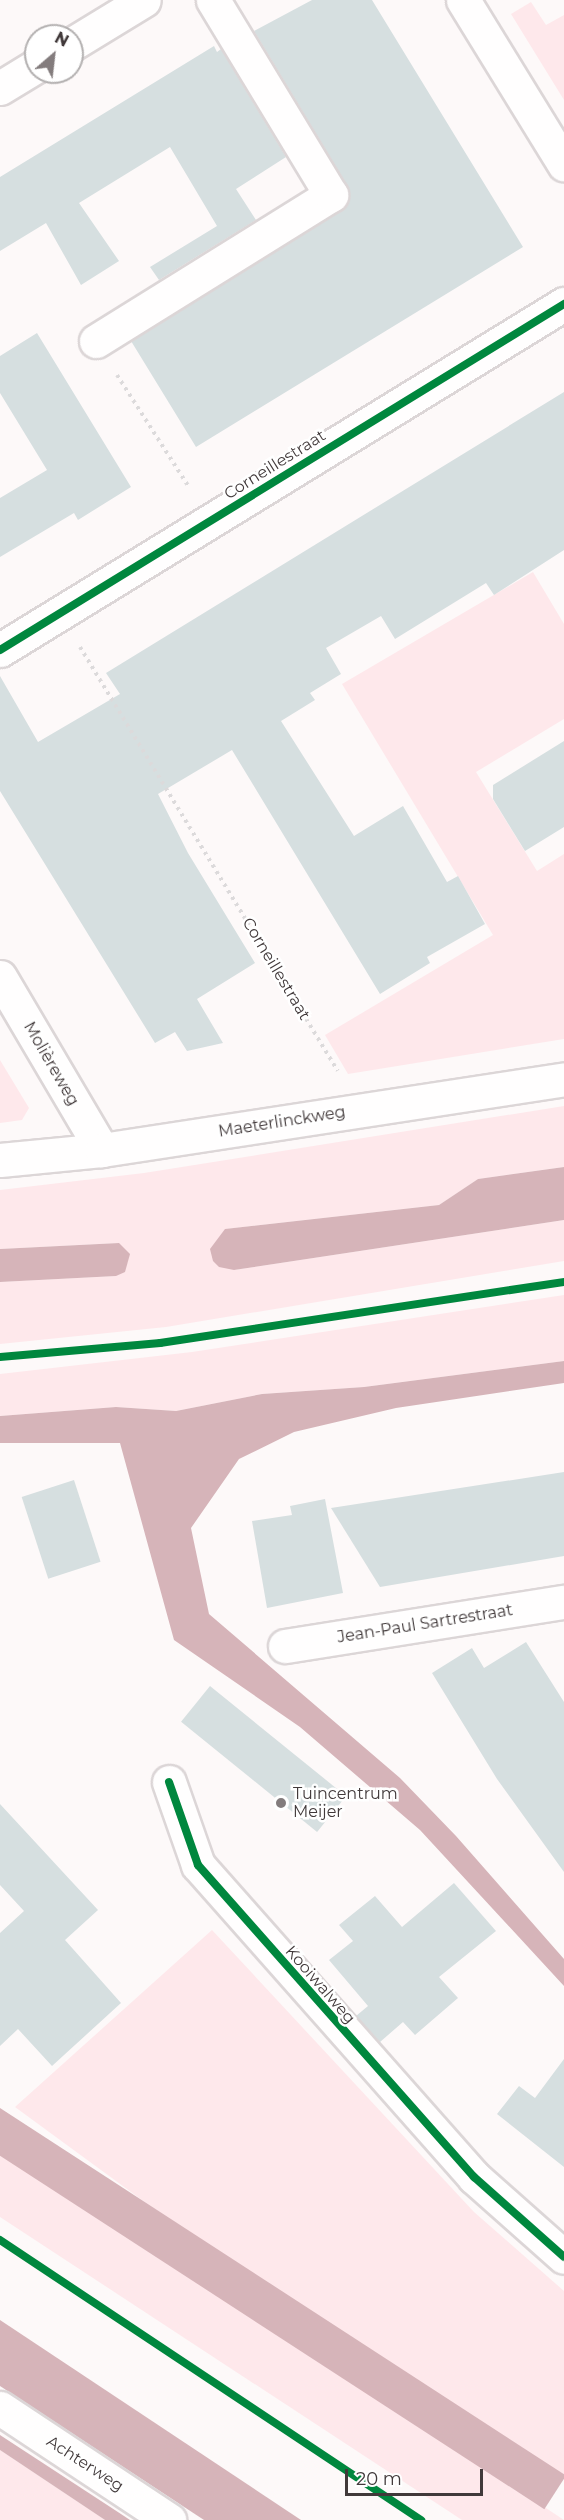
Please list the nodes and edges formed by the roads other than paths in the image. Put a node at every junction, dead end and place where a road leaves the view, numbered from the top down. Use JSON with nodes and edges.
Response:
{"nodes":[{"id":1,"x":144,"y":0,"type":"edge"},
{"id":2,"x":213,"y":0,"type":"edge"},
{"id":3,"x":463,"y":0,"type":"edge"},
{"id":4,"x":84,"y":37,"type":"edge"},
{"id":5,"x":24,"y":73,"type":"edge"},
{"id":6,"x":0,"y":88,"type":"edge"},
{"id":7,"x":564,"y":164,"type":"edge"},
{"id":8,"x":564,"y":304,"type":"edge"},
{"id":9,"x":96,"y":341,"type":"road end"},
{"id":10,"x":0,"y":650,"type":"edge"},
{"id":11,"x":0,"y":977,"type":"edge"},
{"id":12,"x":564,"y":1079,"type":"edge"},
{"id":13,"x":102,"y":1150,"type":"junction"},
{"id":14,"x":0,"y":1160,"type":"edge"},
{"id":15,"x":564,"y":1602,"type":"edge"},
{"id":16,"x":285,"y":1646,"type":"dead end"},
{"id":17,"x":169,"y":1782,"type":"dead end"},
{"id":18,"x":564,"y":2257,"type":"edge"},
{"id":19,"x":0,"y":2408,"type":"edge"},
{"id":20,"x":170,"y":2520,"type":"edge"}],
"edges":[{"from":1,"to":4,"type":"street"},
{"from":2,"to":9,"type":"street"},
{"from":3,"to":7,"type":"street"},
{"from":5,"to":6,"type":"street"},
{"from":8,"to":10,"type":"street","name":"Corneillestraat"},
{"from":11,"to":13,"type":"street","name":"Molièreweg"},
{"from":12,"to":13,"type":"street","name":"Maeterlinckweg"},
{"from":13,"to":14,"type":"street","name":"Maeterlinckweg"},
{"from":15,"to":16,"type":"street","name":"Jean-Paul Sartrestraat"},
{"from":17,"to":18,"type":"street","name":"Kooiwalweg"},
{"from":19,"to":20,"type":"street","name":"Achterweg"}]}
